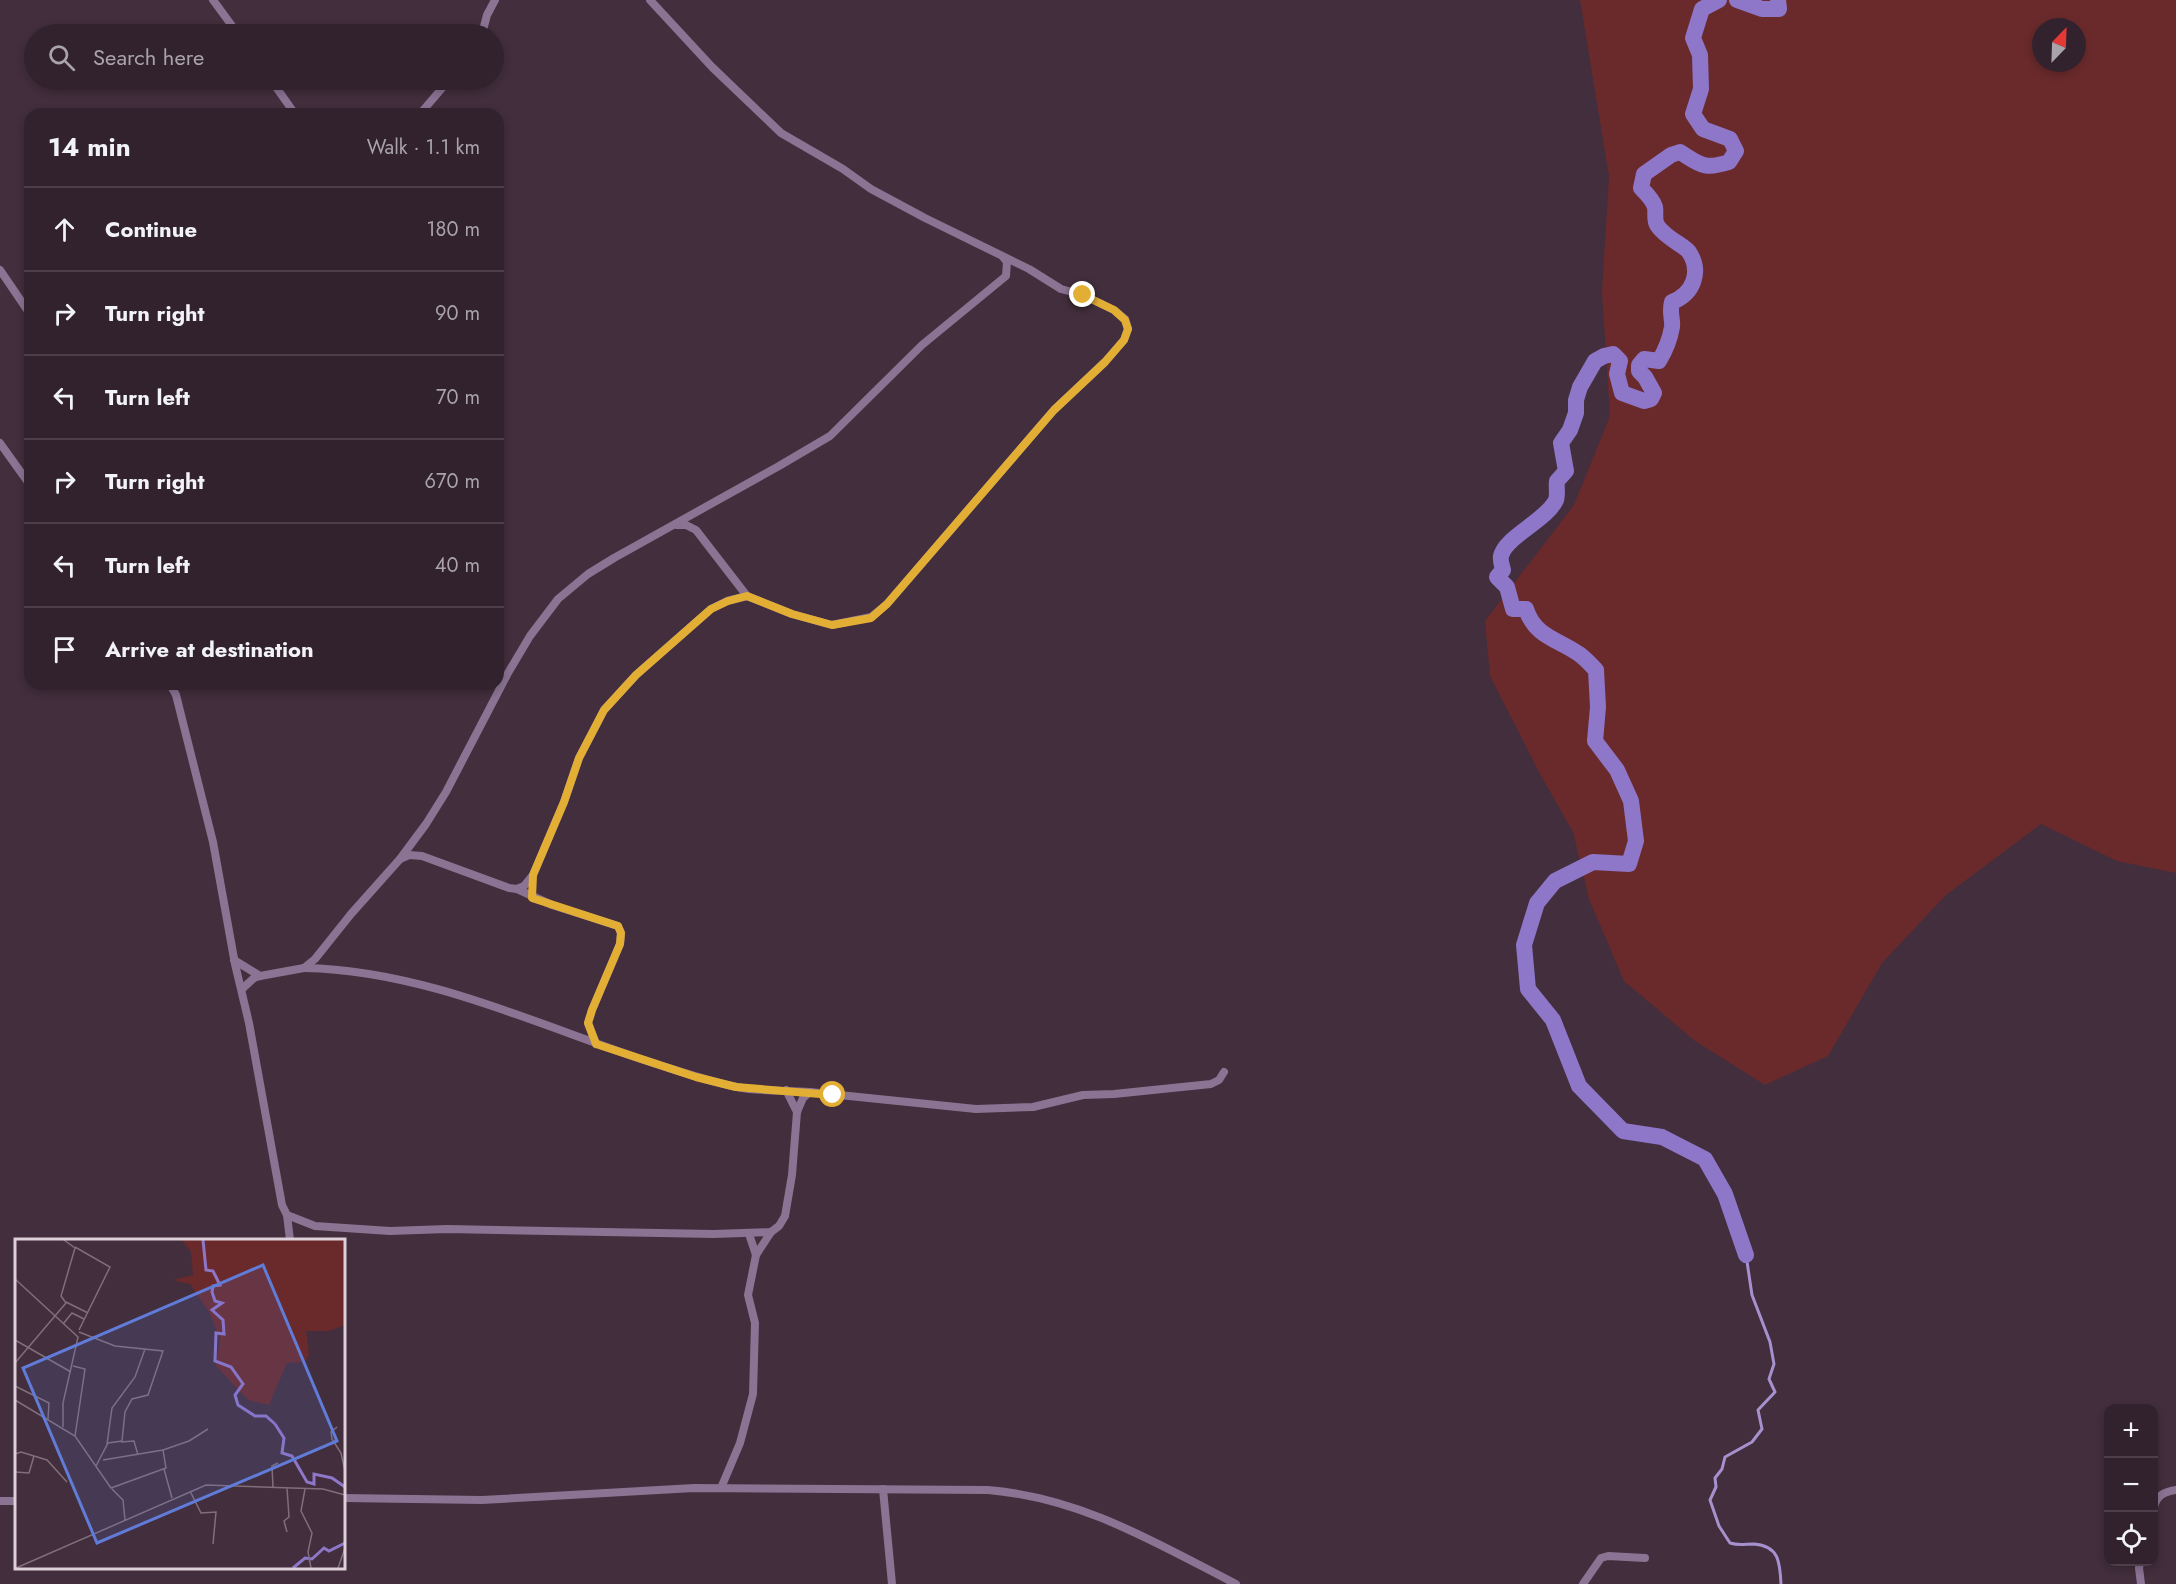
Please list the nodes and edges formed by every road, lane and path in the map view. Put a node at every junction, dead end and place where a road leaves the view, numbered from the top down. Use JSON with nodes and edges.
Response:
{"nodes":[{"id":1,"x":213,"y":0,"type":"edge"},
{"id":2,"x":495,"y":0,"type":"edge"},
{"id":3,"x":650,"y":0,"type":"edge"},
{"id":4,"x":231,"y":24,"type":"edge"},
{"id":5,"x":485,"y":24,"type":"edge"},
{"id":6,"x":278,"y":90,"type":"edge"},
{"id":7,"x":440,"y":90,"type":"edge"},
{"id":8,"x":292,"y":108,"type":"edge"},
{"id":9,"x":425,"y":108,"type":"edge"},
{"id":10,"x":1001,"y":255,"type":"junction"},
{"id":11,"x":0,"y":270,"type":"edge"},
{"id":12,"x":24,"y":305,"type":"edge"},
{"id":13,"x":0,"y":443,"type":"edge"},
{"id":14,"x":24,"y":476,"type":"edge"},
{"id":15,"x":674,"y":525,"type":"junction"},
{"id":16,"x":747,"y":596,"type":"junction"},
{"id":17,"x":504,"y":681,"type":"edge"},
{"id":18,"x":173,"y":690,"type":"edge"},
{"id":19,"x":178,"y":690,"type":"edge"},
{"id":20,"x":499,"y":690,"type":"edge"},
{"id":21,"x":176,"y":695,"type":"junction"},
{"id":22,"x":400,"y":859,"type":"junction"},
{"id":23,"x":533,"y":875,"type":"junction"},
{"id":24,"x":517,"y":889,"type":"junction"},
{"id":25,"x":532,"y":898,"type":"junction"},
{"id":26,"x":234,"y":960,"type":"junction"},
{"id":27,"x":304,"y":968,"type":"junction"},
{"id":28,"x":260,"y":976,"type":"junction"},
{"id":29,"x":242,"y":989,"type":"junction"},
{"id":30,"x":588,"y":1023,"type":"junction"},
{"id":31,"x":574,"y":1035,"type":"junction"},
{"id":32,"x":596,"y":1044,"type":"junction"},
{"id":33,"x":1224,"y":1072,"type":"dead end"},
{"id":34,"x":786,"y":1090,"type":"junction"},
{"id":35,"x":810,"y":1092,"type":"junction"},
{"id":36,"x":797,"y":1112,"type":"junction"},
{"id":37,"x":287,"y":1215,"type":"junction"},
{"id":38,"x":771,"y":1232,"type":"junction"},
{"id":39,"x":749,"y":1234,"type":"junction"},
{"id":40,"x":290,"y":1239,"type":"edge"},
{"id":41,"x":756,"y":1255,"type":"junction"},
{"id":42,"x":721,"y":1488,"type":"junction"},
{"id":43,"x":883,"y":1489,"type":"junction"},
{"id":44,"x":2176,"y":1490,"type":"edge"},
{"id":45,"x":2158,"y":1496,"type":"edge"},
{"id":46,"x":345,"y":1498,"type":"edge"},
{"id":47,"x":1645,"y":1558,"type":"dead end"},
{"id":48,"x":2139,"y":1566,"type":"edge"},
{"id":49,"x":892,"y":1584,"type":"edge"},
{"id":50,"x":1236,"y":1584,"type":"edge"},
{"id":51,"x":1583,"y":1584,"type":"edge"},
{"id":52,"x":2141,"y":1584,"type":"edge"}],
"edges":[{"from":1,"to":4,"type":"street"},
{"from":2,"to":5,"type":"street"},
{"from":3,"to":10,"type":"street"},
{"from":6,"to":8,"type":"street"},
{"from":7,"to":9,"type":"street"},
{"from":10,"to":15,"type":"street"},
{"from":10,"to":16,"type":"street"},
{"from":11,"to":12,"type":"street"},
{"from":13,"to":14,"type":"street"},
{"from":15,"to":16,"type":"street"},
{"from":15,"to":17,"type":"street"},
{"from":16,"to":23,"type":"street"},
{"from":18,"to":21,"type":"street"},
{"from":19,"to":21,"type":"street"},
{"from":20,"to":22,"type":"street"},
{"from":21,"to":26,"type":"street"},
{"from":22,"to":24,"type":"street"},
{"from":22,"to":27,"type":"street"},
{"from":23,"to":24,"type":"street"},
{"from":23,"to":25,"type":"street"},
{"from":24,"to":25,"type":"street"},
{"from":25,"to":30,"type":"street"},
{"from":26,"to":28,"type":"street"},
{"from":26,"to":29,"type":"street"},
{"from":27,"to":28,"type":"street"},
{"from":27,"to":31,"type":"street"},
{"from":28,"to":29,"type":"street"},
{"from":29,"to":37,"type":"street"},
{"from":30,"to":31,"type":"street"},
{"from":30,"to":32,"type":"street"},
{"from":31,"to":32,"type":"street"},
{"from":32,"to":34,"type":"street"},
{"from":33,"to":35,"type":"street"},
{"from":34,"to":35,"type":"street"},
{"from":34,"to":36,"type":"street"},
{"from":35,"to":36,"type":"street"},
{"from":36,"to":38,"type":"street"},
{"from":37,"to":39,"type":"street"},
{"from":37,"to":40,"type":"street"},
{"from":38,"to":39,"type":"street"},
{"from":38,"to":41,"type":"street"},
{"from":39,"to":41,"type":"street"},
{"from":41,"to":42,"type":"street"},
{"from":42,"to":43,"type":"street"},
{"from":42,"to":46,"type":"street"},
{"from":43,"to":49,"type":"street"},
{"from":43,"to":50,"type":"street"},
{"from":44,"to":45,"type":"street"},
{"from":47,"to":51,"type":"street"},
{"from":48,"to":52,"type":"street"}]}
